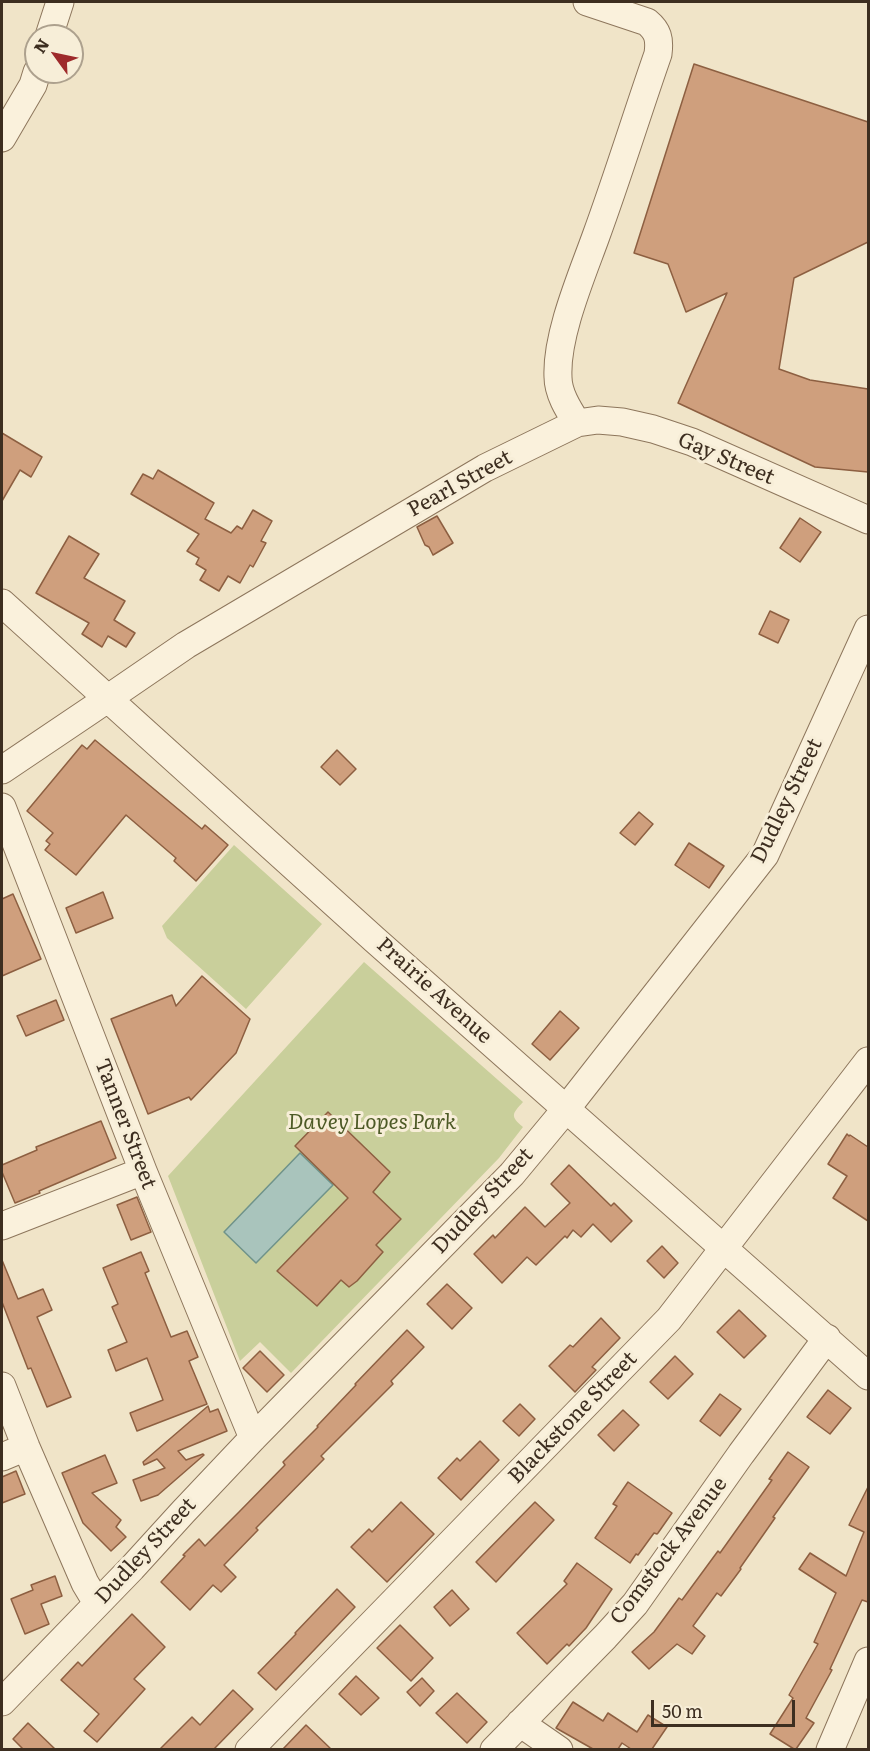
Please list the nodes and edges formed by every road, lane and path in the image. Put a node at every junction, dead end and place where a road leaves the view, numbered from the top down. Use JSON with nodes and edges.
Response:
{"nodes":[{"id":1,"x":60,"y":2,"type":"edge"},
{"id":2,"x":587,"y":2,"type":"edge"},
{"id":3,"x":53,"y":24,"type":"edge"},
{"id":4,"x":33,"y":84,"type":"edge"},
{"id":5,"x":2,"y":138,"type":"edge"},
{"id":6,"x":577,"y":423,"type":"junction"},
{"id":7,"x":868,"y":520,"type":"edge"},
{"id":8,"x":2,"y":603,"type":"edge"},
{"id":9,"x":868,"y":629,"type":"edge"},
{"id":10,"x":108,"y":699,"type":"junction"},
{"id":11,"x":2,"y":770,"type":"edge"},
{"id":12,"x":2,"y":807,"type":"edge"},
{"id":13,"x":868,"y":1060,"type":"edge"},
{"id":14,"x":566,"y":1109,"type":"junction"},
{"id":15,"x":143,"y":1171,"type":"junction"},
{"id":16,"x":2,"y":1226,"type":"edge"},
{"id":17,"x":724,"y":1249,"type":"junction"},
{"id":18,"x":827,"y":1338,"type":"junction"},
{"id":19,"x":868,"y":1376,"type":"edge"},
{"id":20,"x":2,"y":1386,"type":"edge"},
{"id":21,"x":254,"y":1438,"type":"junction"},
{"id":22,"x":14,"y":1452,"type":"edge"},
{"id":23,"x":97,"y":1603,"type":"junction"},
{"id":24,"x":868,"y":1661,"type":"edge"},
{"id":25,"x":2,"y":1702,"type":"edge"},
{"id":26,"x":520,"y":1723,"type":"junction"},
{"id":27,"x":249,"y":1749,"type":"edge"},
{"id":28,"x":494,"y":1749,"type":"edge"},
{"id":29,"x":559,"y":1749,"type":"edge"},
{"id":30,"x":830,"y":1749,"type":"edge"}],
"edges":[{"from":1,"to":3,"type":"street"},
{"from":2,"to":6,"type":"street"},
{"from":4,"to":5,"type":"street"},
{"from":6,"to":7,"type":"street","name":"Gay Street"},
{"from":6,"to":10,"type":"street","name":"Pearl Street"},
{"from":8,"to":10,"type":"street","name":"Prairie Avenue"},
{"from":9,"to":14,"type":"street","name":"Dudley Street"},
{"from":10,"to":11,"type":"street","name":"Pearl Street"},
{"from":10,"to":14,"type":"street","name":"Prairie Avenue"},
{"from":12,"to":15,"type":"street","name":"Tanner Street"},
{"from":13,"to":17,"type":"street","name":"Blackstone Street"},
{"from":14,"to":17,"type":"street","name":"Prairie Avenue"},
{"from":14,"to":21,"type":"street","name":"Dudley Street"},
{"from":15,"to":16,"type":"street"},
{"from":15,"to":21,"type":"street","name":"Tanner Street"},
{"from":17,"to":18,"type":"street","name":"Prairie Avenue"},
{"from":17,"to":27,"type":"street","name":"Blackstone Street"},
{"from":18,"to":19,"type":"street","name":"Prairie Avenue"},
{"from":18,"to":26,"type":"street","name":"Comstock Avenue"},
{"from":20,"to":22,"type":"street"},
{"from":21,"to":23,"type":"street","name":"Dudley Street"},
{"from":22,"to":23,"type":"street"},
{"from":23,"to":25,"type":"street","name":"Dudley Street"},
{"from":24,"to":30,"type":"street"},
{"from":26,"to":28,"type":"street","name":"Comstock Avenue"},
{"from":26,"to":29,"type":"street"}]}
